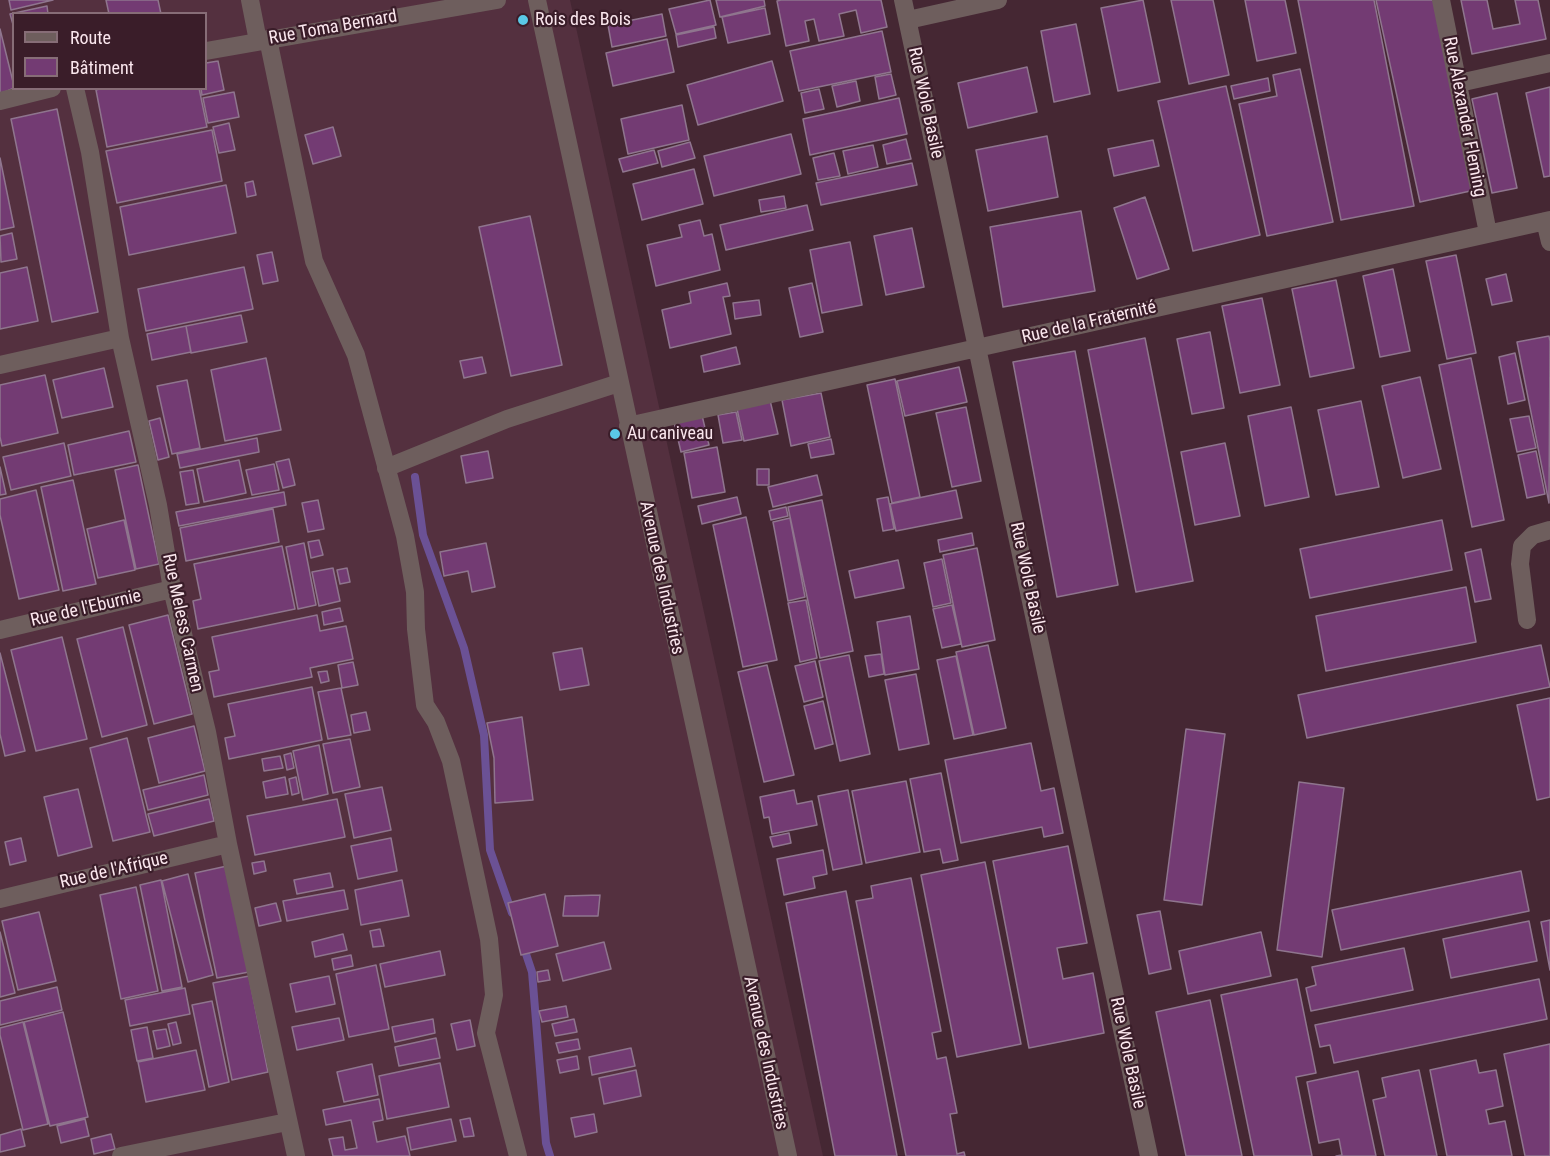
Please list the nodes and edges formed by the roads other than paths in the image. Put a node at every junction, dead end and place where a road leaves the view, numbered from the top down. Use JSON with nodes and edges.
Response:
{"nodes":[{"id":1,"x":250,"y":0,"type":"edge"},
{"id":2,"x":497,"y":0,"type":"edge"},
{"id":3,"x":537,"y":0,"type":"edge"},
{"id":4,"x":903,"y":0,"type":"edge"},
{"id":5,"x":998,"y":0,"type":"edge"},
{"id":6,"x":1440,"y":0,"type":"edge"},
{"id":7,"x":908,"y":20,"type":"junction"},
{"id":8,"x":263,"y":40,"type":"junction"},
{"id":9,"x":207,"y":51,"type":"edge"},
{"id":10,"x":1550,"y":63,"type":"edge"},
{"id":11,"x":1459,"y":83,"type":"junction"},
{"id":12,"x":44,"y":90,"type":"edge"},
{"id":13,"x":75,"y":90,"type":"edge"},
{"id":14,"x":0,"y":101,"type":"edge"},
{"id":15,"x":1548,"y":220,"type":"edge"},
{"id":16,"x":1488,"y":233,"type":"junction"},
{"id":17,"x":1550,"y":242,"type":"edge"},
{"id":18,"x":120,"y":338,"type":"junction"},
{"id":19,"x":978,"y":348,"type":"junction"},
{"id":20,"x":0,"y":365,"type":"edge"},
{"id":21,"x":619,"y":382,"type":"junction"},
{"id":22,"x":628,"y":426,"type":"junction"},
{"id":23,"x":386,"y":468,"type":"junction"},
{"id":24,"x":1550,"y":530,"type":"edge"},
{"id":25,"x":172,"y":589,"type":"junction"},
{"id":26,"x":1527,"y":620,"type":"dead end"},
{"id":27,"x":0,"y":630,"type":"edge"},
{"id":28,"x":228,"y":844,"type":"junction"},
{"id":29,"x":0,"y":898,"type":"edge"},
{"id":30,"x":287,"y":1122,"type":"junction"},
{"id":31,"x":121,"y":1156,"type":"edge"},
{"id":32,"x":296,"y":1156,"type":"edge"},
{"id":33,"x":518,"y":1156,"type":"edge"},
{"id":34,"x":788,"y":1156,"type":"edge"},
{"id":35,"x":1149,"y":1156,"type":"edge"}],
"edges":[{"from":1,"to":8,"type":"street"},
{"from":2,"to":8,"type":"street","name":"Rue Toma Bernard"},
{"from":3,"to":21,"type":"street","name":"Avenue des Industries"},
{"from":4,"to":7,"type":"street","name":"Rue Wole Basile"},
{"from":5,"to":7,"type":"street"},
{"from":6,"to":11,"type":"street","name":"Rue Alexander Fleming"},
{"from":7,"to":19,"type":"street","name":"Rue Wole Basile"},
{"from":8,"to":9,"type":"street","name":"Rue Toma Bernard"},
{"from":8,"to":23,"type":"street"},
{"from":10,"to":11,"type":"street"},
{"from":11,"to":16,"type":"street","name":"Rue Alexander Fleming"},
{"from":12,"to":14,"type":"street"},
{"from":13,"to":18,"type":"street","name":"Rue Meless Carmen"},
{"from":15,"to":16,"type":"street","name":"Rue de la Fraternité"},
{"from":15,"to":17,"type":"street"},
{"from":16,"to":19,"type":"street","name":"Rue de la Fraternité"},
{"from":18,"to":20,"type":"street"},
{"from":18,"to":25,"type":"street","name":"Rue Meless Carmen"},
{"from":19,"to":22,"type":"street","name":"Rue de la Fraternité"},
{"from":19,"to":35,"type":"street","name":"Rue Wole Basile"},
{"from":21,"to":22,"type":"street","name":"Avenue des Industries"},
{"from":21,"to":23,"type":"street"},
{"from":22,"to":34,"type":"street","name":"Avenue des Industries"},
{"from":23,"to":33,"type":"street"},
{"from":24,"to":26,"type":"street"},
{"from":25,"to":27,"type":"street","name":"Rue de l'Eburnie"},
{"from":25,"to":28,"type":"street","name":"Rue Meless Carmen"},
{"from":28,"to":29,"type":"street","name":"Rue de l'Afrique"},
{"from":28,"to":30,"type":"street","name":"Rue Meless Carmen"},
{"from":30,"to":31,"type":"street"},
{"from":30,"to":32,"type":"street","name":"Rue Meless Carmen"}]}
